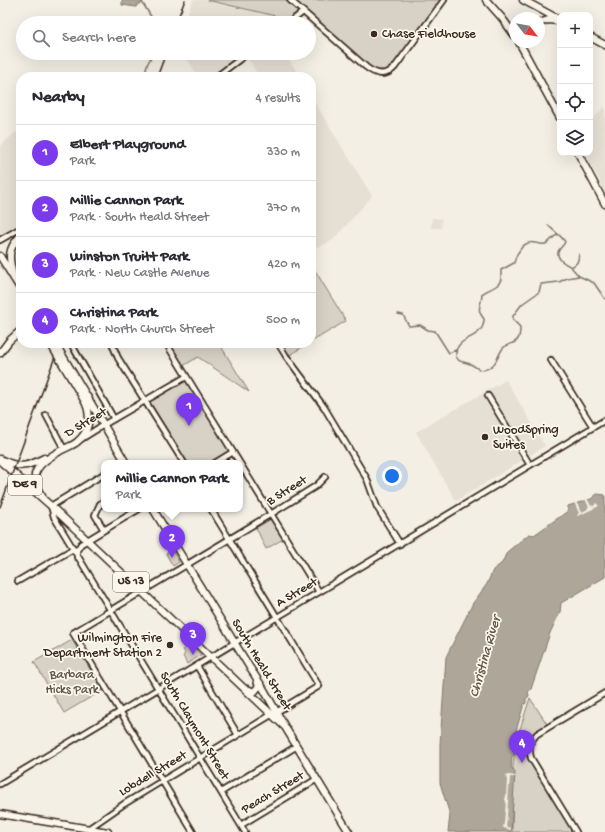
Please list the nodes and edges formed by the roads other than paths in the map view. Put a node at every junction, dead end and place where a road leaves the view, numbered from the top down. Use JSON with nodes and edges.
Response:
{"nodes":[{"id":1,"x":290,"y":0,"type":"edge"},
{"id":2,"x":444,"y":0,"type":"edge"},
{"id":3,"x":486,"y":0,"type":"edge"},
{"id":4,"x":523,"y":0,"type":"edge"},
{"id":5,"x":303,"y":12,"type":"junction"},
{"id":6,"x":298,"y":16,"type":"edge"},
{"id":7,"x":308,"y":16,"type":"edge"},
{"id":8,"x":557,"y":19,"type":"edge"},
{"id":9,"x":545,"y":21,"type":"edge"},
{"id":10,"x":557,"y":21,"type":"edge"},
{"id":11,"x":316,"y":23,"type":"edge"},
{"id":12,"x":509,"y":28,"type":"edge"},
{"id":13,"x":593,"y":39,"type":"edge"},
{"id":14,"x":605,"y":45,"type":"edge"},
{"id":15,"x":522,"y":48,"type":"edge"},
{"id":16,"x":239,"y":60,"type":"edge"},
{"id":17,"x":223,"y":72,"type":"edge"},
{"id":18,"x":557,"y":112,"type":"edge"},
{"id":19,"x":580,"y":156,"type":"edge"},
{"id":20,"x":605,"y":204,"type":"edge"},
{"id":21,"x":16,"y":231,"type":"edge"},
{"id":22,"x":0,"y":240,"type":"edge"},
{"id":23,"x":16,"y":241,"type":"edge"},
{"id":24,"x":0,"y":256,"type":"edge"},
{"id":25,"x":14,"y":279,"type":"junction"},
{"id":26,"x":16,"y":282,"type":"edge"},
{"id":27,"x":16,"y":335,"type":"edge"},
{"id":28,"x":53,"y":348,"type":"edge"},
{"id":29,"x":58,"y":348,"type":"edge"},
{"id":30,"x":74,"y":348,"type":"edge"},
{"id":31,"x":114,"y":348,"type":"edge"},
{"id":32,"x":169,"y":348,"type":"edge"},
{"id":33,"x":281,"y":348,"type":"edge"},
{"id":34,"x":0,"y":353,"type":"edge"},
{"id":35,"x":551,"y":360,"type":"dead end"},
{"id":36,"x":186,"y":377,"type":"junction"},
{"id":37,"x":488,"y":396,"type":"dead end"},
{"id":38,"x":86,"y":399,"type":"junction"},
{"id":39,"x":146,"y":400,"type":"junction"},
{"id":40,"x":46,"y":415,"type":"dead end"},
{"id":41,"x":114,"y":419,"type":"junction"},
{"id":42,"x":605,"y":420,"type":"edge"},
{"id":43,"x":105,"y":424,"type":"junction"},
{"id":44,"x":593,"y":427,"type":"junction"},
{"id":45,"x":75,"y":443,"type":"junction"},
{"id":46,"x":62,"y":450,"type":"junction"},
{"id":47,"x":232,"y":452,"type":"junction"},
{"id":48,"x":0,"y":460,"type":"edge"},
{"id":49,"x":123,"y":460,"type":"edge"},
{"id":50,"x":182,"y":460,"type":"edge"},
{"id":51,"x":220,"y":460,"type":"edge"},
{"id":52,"x":238,"y":460,"type":"edge"},
{"id":53,"x":530,"y":465,"type":"junction"},
{"id":54,"x":243,"y":468,"type":"edge"},
{"id":55,"x":101,"y":477,"type":"edge"},
{"id":56,"x":325,"y":477,"type":"dead end"},
{"id":57,"x":101,"y":503,"type":"edge"},
{"id":58,"x":51,"y":506,"type":"junction"},
{"id":59,"x":134,"y":512,"type":"edge"},
{"id":60,"x":155,"y":512,"type":"edge"},
{"id":61,"x":213,"y":512,"type":"edge"},
{"id":62,"x":271,"y":514,"type":"junction"},
{"id":63,"x":104,"y":530,"type":"junction"},
{"id":64,"x":230,"y":539,"type":"junction"},
{"id":65,"x":87,"y":541,"type":"junction"},
{"id":66,"x":400,"y":544,"type":"junction"},
{"id":67,"x":73,"y":549,"type":"junction"},
{"id":68,"x":77,"y":557,"type":"junction"},
{"id":69,"x":188,"y":565,"type":"junction"},
{"id":70,"x":18,"y":581,"type":"dead end"},
{"id":71,"x":142,"y":592,"type":"junction"},
{"id":72,"x":319,"y":592,"type":"junction"},
{"id":73,"x":111,"y":610,"type":"junction"},
{"id":74,"x":278,"y":617,"type":"junction"},
{"id":75,"x":235,"y":643,"type":"junction"},
{"id":76,"x":211,"y":657,"type":"junction"},
{"id":77,"x":197,"y":666,"type":"junction"},
{"id":78,"x":257,"y":680,"type":"junction"},
{"id":79,"x":241,"y":685,"type":"junction"},
{"id":80,"x":159,"y":689,"type":"junction"},
{"id":81,"x":605,"y":692,"type":"edge"},
{"id":82,"x":278,"y":711,"type":"junction"},
{"id":83,"x":121,"y":712,"type":"junction"},
{"id":84,"x":271,"y":715,"type":"junction"},
{"id":85,"x":285,"y":727,"type":"junction"},
{"id":86,"x":238,"y":735,"type":"junction"},
{"id":87,"x":297,"y":746,"type":"junction"},
{"id":88,"x":201,"y":758,"type":"junction"},
{"id":89,"x":317,"y":779,"type":"junction"},
{"id":90,"x":163,"y":781,"type":"junction"},
{"id":91,"x":0,"y":784,"type":"edge"},
{"id":92,"x":221,"y":792,"type":"junction"},
{"id":93,"x":0,"y":814,"type":"edge"},
{"id":94,"x":241,"y":825,"type":"junction"},
{"id":95,"x":88,"y":829,"type":"junction"},
{"id":96,"x":108,"y":832,"type":"edge"},
{"id":97,"x":193,"y":832,"type":"edge"},
{"id":98,"x":245,"y":832,"type":"edge"},
{"id":99,"x":349,"y":832,"type":"edge"},
{"id":100,"x":576,"y":832,"type":"edge"}],
"edges":[{"from":1,"to":5,"type":"street"},
{"from":2,"to":11,"type":"street"},
{"from":3,"to":12,"type":"main road"},
{"from":4,"to":8,"type":"main road"},
{"from":5,"to":6,"type":"street"},
{"from":5,"to":7,"type":"street"},
{"from":9,"to":10,"type":"main road"},
{"from":13,"to":14,"type":"main road"},
{"from":15,"to":18,"type":"main road"},
{"from":16,"to":17,"type":"street"},
{"from":19,"to":20,"type":"main road"},
{"from":21,"to":22,"type":"street"},
{"from":23,"to":25,"type":"main road"},
{"from":24,"to":25,"type":"main road"},
{"from":25,"to":26,"type":"main road"},
{"from":27,"to":34,"type":"main road"},
{"from":28,"to":38,"type":"main road","number":"US 13","bridge":true},
{"from":29,"to":38,"type":"main road","number":"US 13","bridge":true},
{"from":30,"to":41,"type":"street"},
{"from":31,"to":39,"type":"street"},
{"from":32,"to":36,"type":"street"},
{"from":33,"to":66,"type":"street"},
{"from":35,"to":44,"type":"street"},
{"from":36,"to":39,"type":"street","name":"D Street"},
{"from":36,"to":47,"type":"street"},
{"from":37,"to":53,"type":"street"},
{"from":38,"to":43,"type":"main road","number":"US 13"},
{"from":38,"to":45,"type":"main road","number":"US 13"},
{"from":39,"to":41,"type":"street","name":"D Street"},
{"from":39,"to":50,"type":"street"},
{"from":40,"to":46,"type":"street"},
{"from":41,"to":43,"type":"street","name":"D Street"},
{"from":42,"to":44,"type":"street","name":"A Street"},
{"from":43,"to":45,"type":"street","name":"D Street"},
{"from":43,"to":49,"type":"main road","number":"US 13"},
{"from":44,"to":53,"type":"street","name":"A Street"},
{"from":45,"to":46,"type":"main road","name":"D Street","number":"US 13"},
{"from":46,"to":48,"type":"main road"},
{"from":46,"to":58,"type":"main road","name":"D Street","number":"US 13"},
{"from":47,"to":51,"type":"street"},
{"from":47,"to":52,"type":"street"},
{"from":48,"to":58,"type":"main road","number":"DE 9"},
{"from":53,"to":66,"type":"street","name":"A Street"},
{"from":54,"to":62,"type":"street"},
{"from":55,"to":58,"type":"street"},
{"from":56,"to":62,"type":"street","name":"B Street"},
{"from":57,"to":63,"type":"street"},
{"from":58,"to":65,"type":"main road","number":"US 13"},
{"from":58,"to":67,"type":"street","name":"South Claymont Street"},
{"from":59,"to":63,"type":"street"},
{"from":60,"to":69,"type":"main road","name":"South Heald Street","number":"US 13"},
{"from":61,"to":64,"type":"street"},
{"from":62,"to":64,"type":"street","name":"B Street"},
{"from":62,"to":72,"type":"street"},
{"from":63,"to":65,"type":"street"},
{"from":64,"to":69,"type":"street","name":"B Street"},
{"from":64,"to":74,"type":"street"},
{"from":65,"to":68,"type":"street"},
{"from":65,"to":71,"type":"main road","number":"US 13"},
{"from":66,"to":72,"type":"street","name":"A Street"},
{"from":67,"to":68,"type":"street","name":"South Claymont Street"},
{"from":67,"to":70,"type":"street"},
{"from":68,"to":73,"type":"street","name":"South Claymont Street"},
{"from":69,"to":71,"type":"street","name":"B Street"},
{"from":69,"to":75,"type":"main road","name":"South Heald Street","number":"US 13"},
{"from":71,"to":73,"type":"street","name":"B Street"},
{"from":71,"to":76,"type":"main road","number":"US 13"},
{"from":72,"to":74,"type":"street","name":"A Street"},
{"from":73,"to":80,"type":"street","name":"South Claymont Street"},
{"from":73,"to":83,"type":"street","name":"B Street"},
{"from":74,"to":75,"type":"street","name":"A Street"},
{"from":74,"to":82,"type":"street"},
{"from":75,"to":76,"type":"street","name":"A Street"},
{"from":75,"to":78,"type":"main road","name":"South Heald Street","number":"US 13"},
{"from":76,"to":77,"type":"street","name":"A Street"},
{"from":76,"to":79,"type":"main road","number":"US 13"},
{"from":77,"to":80,"type":"street","name":"A Street"},
{"from":77,"to":86,"type":"street"},
{"from":78,"to":79,"type":"main road"},
{"from":78,"to":82,"type":"main road","name":"South Heald Street","number":"US 13"},
{"from":79,"to":84,"type":"main road","number":"US 13"},
{"from":80,"to":83,"type":"street","name":"A Street"},
{"from":80,"to":88,"type":"street","name":"South Claymont Street"},
{"from":81,"to":100,"type":"street"},
{"from":82,"to":85,"type":"main road","name":"South Heald Street","number":"US 13"},
{"from":83,"to":90,"type":"street"},
{"from":83,"to":91,"type":"street","name":"A Street"},
{"from":84,"to":85,"type":"main road","number":"US 13"},
{"from":84,"to":86,"type":"street","name":"Lobdell Street"},
{"from":85,"to":87,"type":"main road","name":"South Heald Street","number":"US 13"},
{"from":86,"to":88,"type":"street","name":"Lobdell Street"},
{"from":87,"to":89,"type":"main road","name":"South Heald Street","number":"US 13"},
{"from":87,"to":92,"type":"street"},
{"from":88,"to":90,"type":"street","name":"Lobdell Street"},
{"from":88,"to":92,"type":"street","name":"South Claymont Street"},
{"from":89,"to":94,"type":"street","name":"Peach Street"},
{"from":89,"to":99,"type":"main road","name":"South Heald Street","number":"US 13"},
{"from":90,"to":95,"type":"street","name":"Lobdell Street"},
{"from":90,"to":97,"type":"street"},
{"from":92,"to":94,"type":"street","name":"South Claymont Street"},
{"from":93,"to":95,"type":"main road"},
{"from":94,"to":98,"type":"street","name":"South Claymont Street"},
{"from":95,"to":96,"type":"main road"}]}
